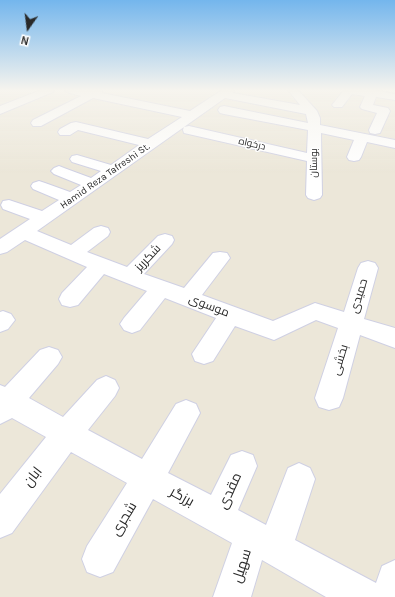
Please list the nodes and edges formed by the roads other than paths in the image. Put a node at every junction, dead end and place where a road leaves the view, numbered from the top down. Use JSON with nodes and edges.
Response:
{"nodes":[{"id":1,"x":47,"y":118,"type":"edge"},
{"id":2,"x":180,"y":118,"type":"edge"},
{"id":3,"x":197,"y":118,"type":"edge"},
{"id":4,"x":247,"y":118,"type":"edge"},
{"id":5,"x":309,"y":118,"type":"edge"},
{"id":6,"x":381,"y":118,"type":"edge"},
{"id":7,"x":313,"y":119,"type":"junction"},
{"id":8,"x":193,"y":121,"type":"junction"},
{"id":9,"x":37,"y":123,"type":"dead end"},
{"id":10,"x":293,"y":124,"type":"junction"},
{"id":11,"x":375,"y":130,"type":"junction"},
{"id":12,"x":65,"y":132,"type":"dead end"},
{"id":13,"x":395,"y":134,"type":"edge"},
{"id":14,"x":282,"y":136,"type":"dead end"},
{"id":15,"x":362,"y":137,"type":"junction"},
{"id":16,"x":151,"y":144,"type":"junction"},
{"id":17,"x":395,"y":144,"type":"edge"},
{"id":18,"x":100,"y":153,"type":"dead end"},
{"id":19,"x":354,"y":157,"type":"dead end"},
{"id":20,"x":77,"y":159,"type":"dead end"},
{"id":21,"x":315,"y":159,"type":"junction"},
{"id":22,"x":127,"y":160,"type":"junction"},
{"id":23,"x":112,"y":170,"type":"junction"},
{"id":24,"x":59,"y":171,"type":"dead end"},
{"id":25,"x":93,"y":184,"type":"junction"},
{"id":26,"x":39,"y":186,"type":"dead end"},
{"id":27,"x":314,"y":195,"type":"dead end"},
{"id":28,"x":72,"y":199,"type":"junction"},
{"id":29,"x":9,"y":205,"type":"dead end"},
{"id":30,"x":44,"y":218,"type":"junction"},
{"id":31,"x":23,"y":232,"type":"junction"},
{"id":32,"x":101,"y":232,"type":"dead end"},
{"id":33,"x":165,"y":240,"type":"dead end"},
{"id":34,"x":2,"y":245,"type":"edge"},
{"id":35,"x":74,"y":253,"type":"junction"},
{"id":36,"x":220,"y":258,"type":"dead end"},
{"id":37,"x":101,"y":265,"type":"junction"},
{"id":38,"x":368,"y":268,"type":"dead end"},
{"id":39,"x":131,"y":276,"type":"junction"},
{"id":40,"x":162,"y":287,"type":"junction"},
{"id":41,"x":188,"y":298,"type":"junction"},
{"id":42,"x":70,"y":299,"type":"dead end"},
{"id":43,"x":231,"y":314,"type":"junction"},
{"id":44,"x":351,"y":323,"type":"junction"},
{"id":45,"x":132,"y":324,"type":"dead end"},
{"id":46,"x":395,"y":338,"type":"edge"},
{"id":47,"x":204,"y":354,"type":"dead end"},
{"id":48,"x":49,"y":357,"type":"dead end"},
{"id":49,"x":106,"y":388,"type":"dead end"},
{"id":50,"x":329,"y":398,"type":"dead end"},
{"id":51,"x":3,"y":404,"type":"edge"},
{"id":52,"x":186,"y":413,"type":"dead end"},
{"id":53,"x":67,"y":434,"type":"junction"},
{"id":54,"x":242,"y":466,"type":"dead end"},
{"id":55,"x":148,"y":478,"type":"junction"},
{"id":56,"x":299,"y":479,"type":"dead end"},
{"id":57,"x":218,"y":517,"type":"junction"},
{"id":58,"x":0,"y":520,"type":"edge"},
{"id":59,"x":263,"y":542,"type":"junction"},
{"id":60,"x":100,"y":559,"type":"dead end"},
{"id":61,"x":395,"y":579,"type":"edge"},
{"id":62,"x":232,"y":597,"type":"edge"},
{"id":63,"x":363,"y":597,"type":"edge"},
{"id":64,"x":392,"y":597,"type":"edge"}],
"edges":[{"from":1,"to":9,"type":"street"},
{"from":2,"to":8,"type":"street","name":"درخواه"},
{"from":3,"to":8,"type":"street","name":"Hamid Reza Tafreshi St."},
{"from":4,"to":10,"type":"street"},
{"from":5,"to":7,"type":"street"},
{"from":6,"to":11,"type":"street"},
{"from":7,"to":10,"type":"street"},
{"from":7,"to":11,"type":"street"},
{"from":7,"to":15,"type":"street"},
{"from":7,"to":21,"type":"street","name":"بوستان"},
{"from":8,"to":16,"type":"street","name":"Hamid Reza Tafreshi St."},
{"from":8,"to":21,"type":"street","name":"درخواه"},
{"from":10,"to":14,"type":"street"},
{"from":11,"to":13,"type":"street"},
{"from":12,"to":16,"type":"street"},
{"from":15,"to":17,"type":"street"},
{"from":15,"to":19,"type":"street"},
{"from":16,"to":22,"type":"street","name":"Hamid Reza Tafreshi St."},
{"from":18,"to":22,"type":"street"},
{"from":20,"to":23,"type":"street"},
{"from":21,"to":27,"type":"street","name":"بوستان"},
{"from":22,"to":23,"type":"street","name":"Hamid Reza Tafreshi St."},
{"from":23,"to":25,"type":"street","name":"Hamid Reza Tafreshi St."},
{"from":24,"to":25,"type":"street"},
{"from":25,"to":28,"type":"street","name":"Hamid Reza Tafreshi St."},
{"from":26,"to":28,"type":"street"},
{"from":28,"to":30,"type":"street","name":"Hamid Reza Tafreshi St."},
{"from":29,"to":30,"type":"street"},
{"from":30,"to":31,"type":"street","name":"Hamid Reza Tafreshi St."},
{"from":31,"to":34,"type":"street","name":"Hamid Reza Tafreshi St."},
{"from":31,"to":35,"type":"street","name":"موسوی"},
{"from":32,"to":35,"type":"street"},
{"from":33,"to":39,"type":"street","name":"شکرریز"},
{"from":35,"to":37,"type":"street","name":"موسوی"},
{"from":36,"to":41,"type":"street"},
{"from":37,"to":39,"type":"street","name":"موسوی"},
{"from":37,"to":42,"type":"street"},
{"from":38,"to":44,"type":"street","name":"حمیدی"},
{"from":39,"to":40,"type":"street","name":"موسوی"},
{"from":40,"to":41,"type":"street","name":"موسوی"},
{"from":40,"to":45,"type":"street"},
{"from":41,"to":43,"type":"street","name":"موسوی"},
{"from":43,"to":44,"type":"street","name":"موسوی"},
{"from":43,"to":47,"type":"street"},
{"from":44,"to":46,"type":"street","name":"موسوی"},
{"from":44,"to":50,"type":"street","name":"بخشی"},
{"from":48,"to":51,"type":"street"},
{"from":49,"to":53,"type":"street","name":"ابان"},
{"from":51,"to":53,"type":"street","name":"برزگر"},
{"from":52,"to":55,"type":"street","name":"شجری"},
{"from":53,"to":55,"type":"street","name":"برزگر"},
{"from":53,"to":58,"type":"street","name":"ابان"},
{"from":54,"to":57,"type":"street","name":"مقدی"},
{"from":55,"to":57,"type":"street","name":"برزگر"},
{"from":55,"to":60,"type":"street","name":"شجری"},
{"from":56,"to":59,"type":"street","name":"سهیل"},
{"from":57,"to":59,"type":"street","name":"برزگر"},
{"from":59,"to":62,"type":"street","name":"سهیل"},
{"from":59,"to":63,"type":"street","name":"برزگر"},
{"from":61,"to":64,"type":"street"}]}
